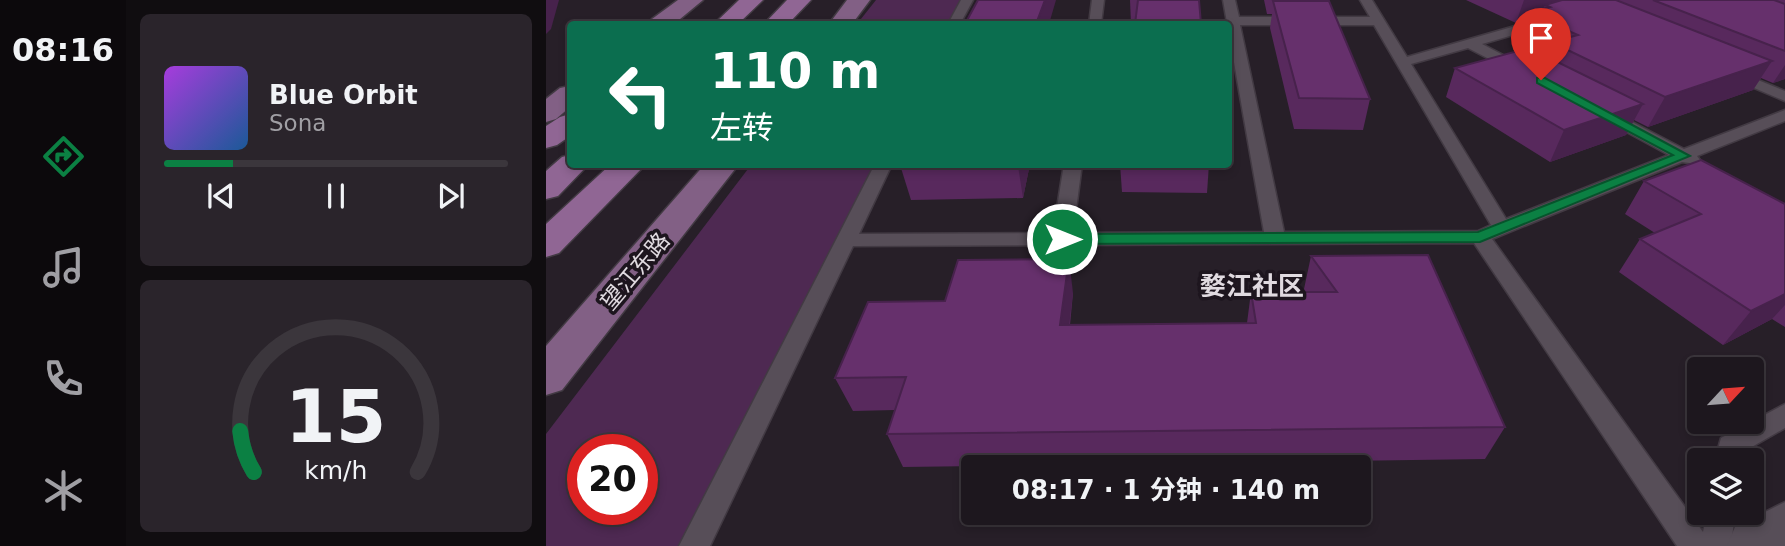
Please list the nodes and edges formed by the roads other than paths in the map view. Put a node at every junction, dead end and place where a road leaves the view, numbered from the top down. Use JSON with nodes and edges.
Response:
{"nodes":[{"id":1,"x":692,"y":0,"type":"edge"},
{"id":2,"x":859,"y":0,"type":"edge"},
{"id":3,"x":967,"y":0,"type":"edge"},
{"id":4,"x":1098,"y":0,"type":"edge"},
{"id":5,"x":1229,"y":0,"type":"edge"},
{"id":6,"x":1366,"y":0,"type":"edge"},
{"id":7,"x":796,"y":4,"type":"edge"},
{"id":8,"x":1558,"y":18,"type":"edge"},
{"id":9,"x":664,"y":21,"type":"edge"},
{"id":10,"x":778,"y":21,"type":"edge"},
{"id":11,"x":842,"y":21,"type":"edge"},
{"id":12,"x":956,"y":21,"type":"edge"},
{"id":13,"x":1095,"y":21,"type":"edge"},
{"id":14,"x":1232,"y":21,"type":"edge"},
{"id":15,"x":1379,"y":21,"type":"junction"},
{"id":16,"x":1233,"y":32,"type":"edge"},
{"id":17,"x":1470,"y":43,"type":"junction"},
{"id":18,"x":1403,"y":62,"type":"junction"},
{"id":19,"x":1722,"y":69,"type":"edge"},
{"id":20,"x":1541,"y":80,"type":"edge"},
{"id":21,"x":567,"y":96,"type":"edge"},
{"id":22,"x":1785,"y":96,"type":"edge"},
{"id":23,"x":1588,"y":106,"type":"edge"},
{"id":24,"x":546,"y":113,"type":"edge"},
{"id":25,"x":1785,"y":115,"type":"edge"},
{"id":26,"x":567,"y":125,"type":"edge"},
{"id":27,"x":546,"y":139,"type":"edge"},
{"id":28,"x":1683,"y":156,"type":"junction"},
{"id":29,"x":569,"y":168,"type":"edge"},
{"id":30,"x":626,"y":168,"type":"edge"},
{"id":31,"x":720,"y":168,"type":"edge"},
{"id":32,"x":882,"y":168,"type":"edge"},
{"id":33,"x":1072,"y":168,"type":"edge"},
{"id":34,"x":1706,"y":168,"type":"edge"},
{"id":35,"x":546,"y":189,"type":"edge"},
{"id":36,"x":1491,"y":233,"type":"junction"},
{"id":37,"x":1275,"y":238,"type":"junction"},
{"id":38,"x":1062,"y":239,"type":"junction"},
{"id":39,"x":845,"y":240,"type":"junction"},
{"id":40,"x":546,"y":246,"type":"edge"},
{"id":41,"x":546,"y":377,"type":"edge"},
{"id":42,"x":1785,"y":415,"type":"edge"},
{"id":43,"x":1730,"y":448,"type":"edge"},
{"id":44,"x":1719,"y":525,"type":"edge"},
{"id":45,"x":1785,"y":528,"type":"edge"},
{"id":46,"x":694,"y":546,"type":"edge"},
{"id":47,"x":1695,"y":546,"type":"edge"},
{"id":48,"x":1716,"y":546,"type":"edge"},
{"id":49,"x":1755,"y":546,"type":"edge"}],
"edges":[{"from":1,"to":9,"type":"main road"},
{"from":2,"to":11,"type":"main road"},
{"from":3,"to":12,"type":"lane"},
{"from":4,"to":13,"type":"lane"},
{"from":5,"to":14,"type":"lane"},
{"from":6,"to":15,"type":"lane"},
{"from":7,"to":10,"type":"highway"},
{"from":8,"to":17,"type":"lane"},
{"from":15,"to":16,"type":"lane"},
{"from":15,"to":18,"type":"lane"},
{"from":16,"to":37,"type":"lane"},
{"from":17,"to":18,"type":"lane"},
{"from":17,"to":20,"type":"lane"},
{"from":18,"to":36,"type":"lane"},
{"from":19,"to":22,"type":"lane"},
{"from":21,"to":24,"type":"main road"},
{"from":23,"to":28,"type":"lane"},
{"from":25,"to":28,"type":"lane"},
{"from":26,"to":27,"type":"highway"},
{"from":28,"to":34,"type":"lane"},
{"from":28,"to":36,"type":"lane"},
{"from":29,"to":35,"type":"highway"},
{"from":30,"to":40,"type":"highway"},
{"from":31,"to":41,"type":"main road","name":"望江东路"},
{"from":32,"to":39,"type":"lane"},
{"from":33,"to":38,"type":"lane"},
{"from":36,"to":37,"type":"lane"},
{"from":36,"to":47,"type":"lane"},
{"from":37,"to":38,"type":"lane"},
{"from":38,"to":39,"type":"lane"},
{"from":39,"to":46,"type":"lane"},
{"from":42,"to":43,"type":"lane"},
{"from":44,"to":48,"type":"lane"},
{"from":45,"to":49,"type":"street"}]}
